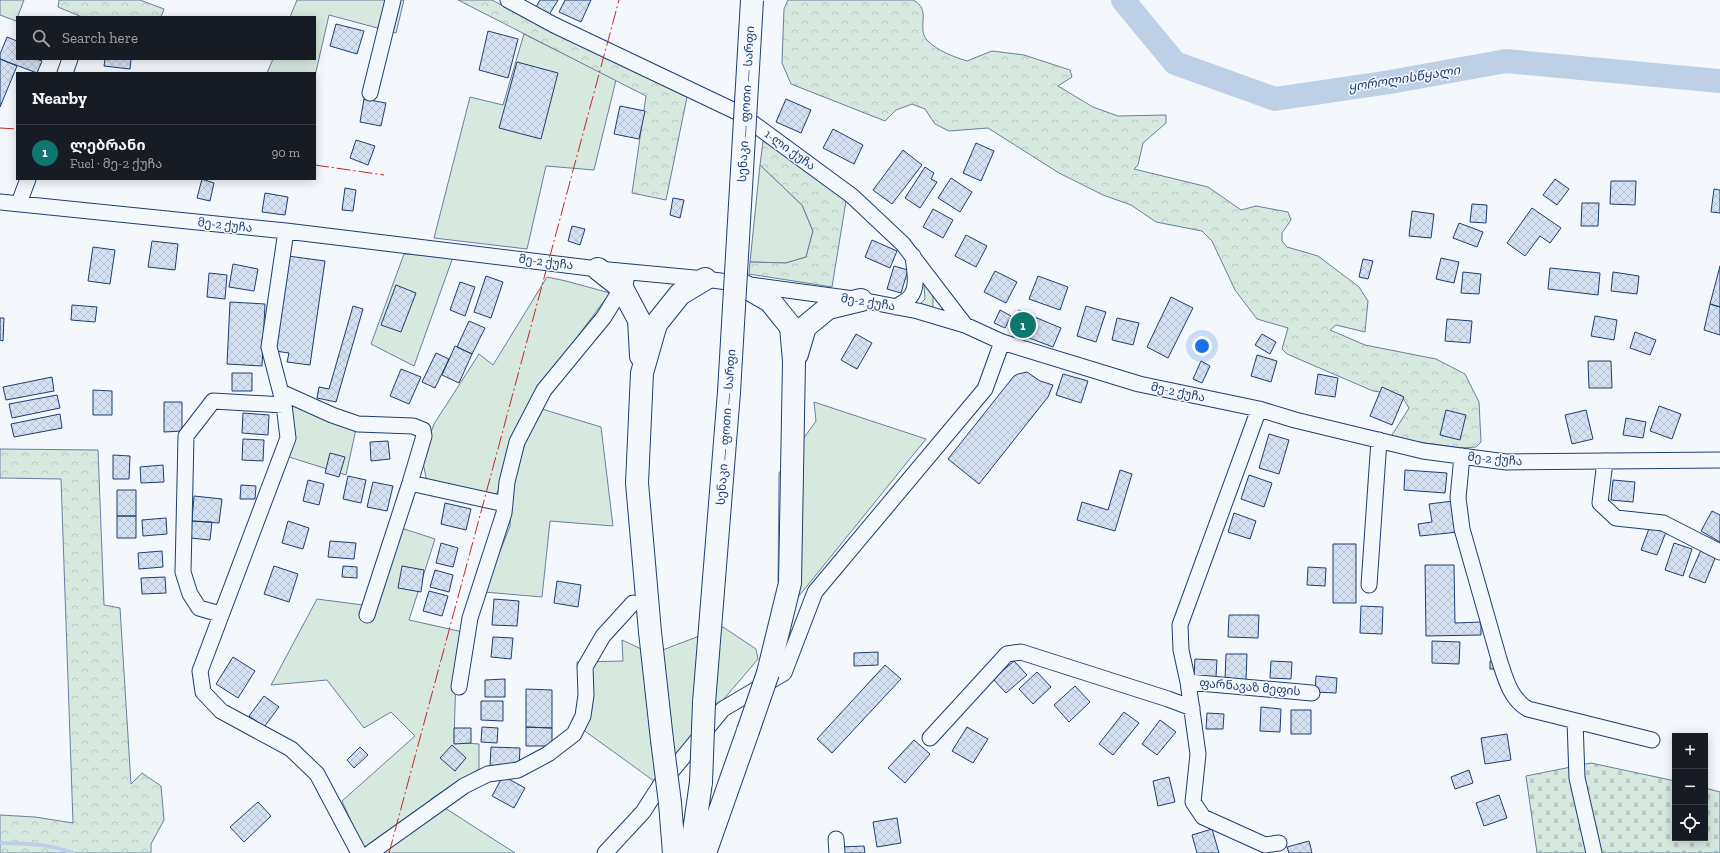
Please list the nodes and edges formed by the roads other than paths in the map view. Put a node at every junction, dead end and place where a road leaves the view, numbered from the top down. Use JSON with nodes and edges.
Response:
{"nodes":[{"id":1,"x":393,"y":0,"type":"edge"},
{"id":2,"x":752,"y":0,"type":"edge"},
{"id":3,"x":513,"y":1,"type":"edge"},
{"id":4,"x":70,"y":60,"type":"edge"},
{"id":5,"x":65,"y":72,"type":"edge"},
{"id":6,"x":370,"y":93,"type":"dead end"},
{"id":7,"x":28,"y":180,"type":"edge"},
{"id":8,"x":0,"y":202,"type":"edge"},
{"id":9,"x":19,"y":204,"type":"junction"},
{"id":10,"x":286,"y":231,"type":"junction"},
{"id":11,"x":912,"y":255,"type":"junction"},
{"id":12,"x":598,"y":269,"type":"joint"},
{"id":13,"x":705,"y":279,"type":"junction"},
{"id":14,"x":626,"y":280,"type":"junction"},
{"id":15,"x":739,"y":283,"type":"junction"},
{"id":16,"x":861,"y":300,"type":"junction"},
{"id":17,"x":896,"y":307,"type":"junction"},
{"id":18,"x":965,"y":325,"type":"junction"},
{"id":19,"x":1002,"y":342,"type":"junction"},
{"id":20,"x":794,"y":361,"type":"junction"},
{"id":21,"x":642,"y":373,"type":"junction"},
{"id":22,"x":283,"y":398,"type":"junction"},
{"id":23,"x":1259,"y":409,"type":"junction"},
{"id":24,"x":1379,"y":440,"type":"junction"},
{"id":25,"x":1462,"y":456,"type":"junction"},
{"id":26,"x":1720,"y":460,"type":"edge"},
{"id":27,"x":1605,"y":461,"type":"junction"},
{"id":28,"x":410,"y":483,"type":"junction"},
{"id":29,"x":505,"y":504,"type":"junction"},
{"id":30,"x":1720,"y":552,"type":"edge"},
{"id":31,"x":1369,"y":585,"type":"dead end"},
{"id":32,"x":633,"y":603,"type":"dead end"},
{"id":33,"x":220,"y":614,"type":"junction"},
{"id":34,"x":367,"y":615,"type":"dead end"},
{"id":35,"x":1188,"y":682,"type":"junction"},
{"id":36,"x":459,"y":687,"type":"dead end"},
{"id":37,"x":1312,"y":693,"type":"dead end"},
{"id":38,"x":1192,"y":708,"type":"junction"},
{"id":39,"x":1575,"y":721,"type":"junction"},
{"id":40,"x":930,"y":738,"type":"dead end"},
{"id":41,"x":1652,"y":740,"type":"dead end"},
{"id":42,"x":1279,"y":843,"type":"dead end"},
{"id":43,"x":359,"y":853,"type":"edge"},
{"id":44,"x":370,"y":853,"type":"edge"},
{"id":45,"x":605,"y":853,"type":"edge"},
{"id":46,"x":674,"y":853,"type":"edge"},
{"id":47,"x":691,"y":853,"type":"edge"},
{"id":48,"x":705,"y":853,"type":"edge"},
{"id":49,"x":1594,"y":853,"type":"edge"}],
"edges":[{"from":1,"to":6,"type":"street"},
{"from":2,"to":47,"type":"highway","name":"სენაკი — ფოთი — სარფი","bridge":true},
{"from":3,"to":11,"type":"street","name":"1-ლი ქუჩა"},
{"from":4,"to":5,"type":"street"},
{"from":7,"to":9,"type":"street"},
{"from":8,"to":9,"type":"street","name":"მე-2 ქუჩა"},
{"from":9,"to":10,"type":"street","name":"მე-2 ქუჩა"},
{"from":10,"to":12,"type":"street","name":"მე-2 ქუჩა"},
{"from":10,"to":22,"type":"street"},
{"from":11,"to":17,"type":"street"},
{"from":11,"to":18,"type":"street","name":"1-ლი ქუჩა"},
{"from":12,"to":14,"type":"highway"},
{"from":13,"to":14,"type":"street","name":"მე-2 ქუჩა"},
{"from":13,"to":15,"type":"street","name":"მე-2 ქუჩა"},
{"from":13,"to":21,"type":"highway"},
{"from":14,"to":21,"type":"highway"},
{"from":14,"to":29,"type":"street"},
{"from":15,"to":16,"type":"street","name":"მე-2 ქუჩა"},
{"from":15,"to":20,"type":"highway"},
{"from":16,"to":17,"type":"street","name":"მე-2 ქუჩა"},
{"from":16,"to":20,"type":"highway"},
{"from":17,"to":18,"type":"street","name":"მე-2 ქუჩა"},
{"from":18,"to":19,"type":"street","name":"მე-2 ქუჩა"},
{"from":19,"to":23,"type":"street","name":"მე-2 ქუჩა"},
{"from":19,"to":45,"type":"street"},
{"from":20,"to":48,"type":"highway","bridge":true},
{"from":21,"to":46,"type":"highway","bridge":true},
{"from":22,"to":28,"type":"street"},
{"from":22,"to":33,"type":"street"},
{"from":22,"to":33,"type":"street"},
{"from":23,"to":24,"type":"street","name":"მე-2 ქუჩა"},
{"from":23,"to":35,"type":"street"},
{"from":24,"to":25,"type":"street","name":"მე-2 ქუჩა"},
{"from":24,"to":31,"type":"street"},
{"from":25,"to":27,"type":"street","name":"მე-2 ქუჩა"},
{"from":25,"to":39,"type":"street"},
{"from":26,"to":27,"type":"street","name":"მე-2 ქუჩა"},
{"from":27,"to":30,"type":"street"},
{"from":28,"to":29,"type":"street"},
{"from":28,"to":34,"type":"street"},
{"from":29,"to":36,"type":"street"},
{"from":32,"to":44,"type":"street"},
{"from":33,"to":43,"type":"street"},
{"from":35,"to":37,"type":"street","name":"ფარნავაზ მეფის"},
{"from":35,"to":38,"type":"street"},
{"from":38,"to":40,"type":"street"},
{"from":38,"to":42,"type":"street"},
{"from":39,"to":41,"type":"street"},
{"from":39,"to":49,"type":"street"}]}
